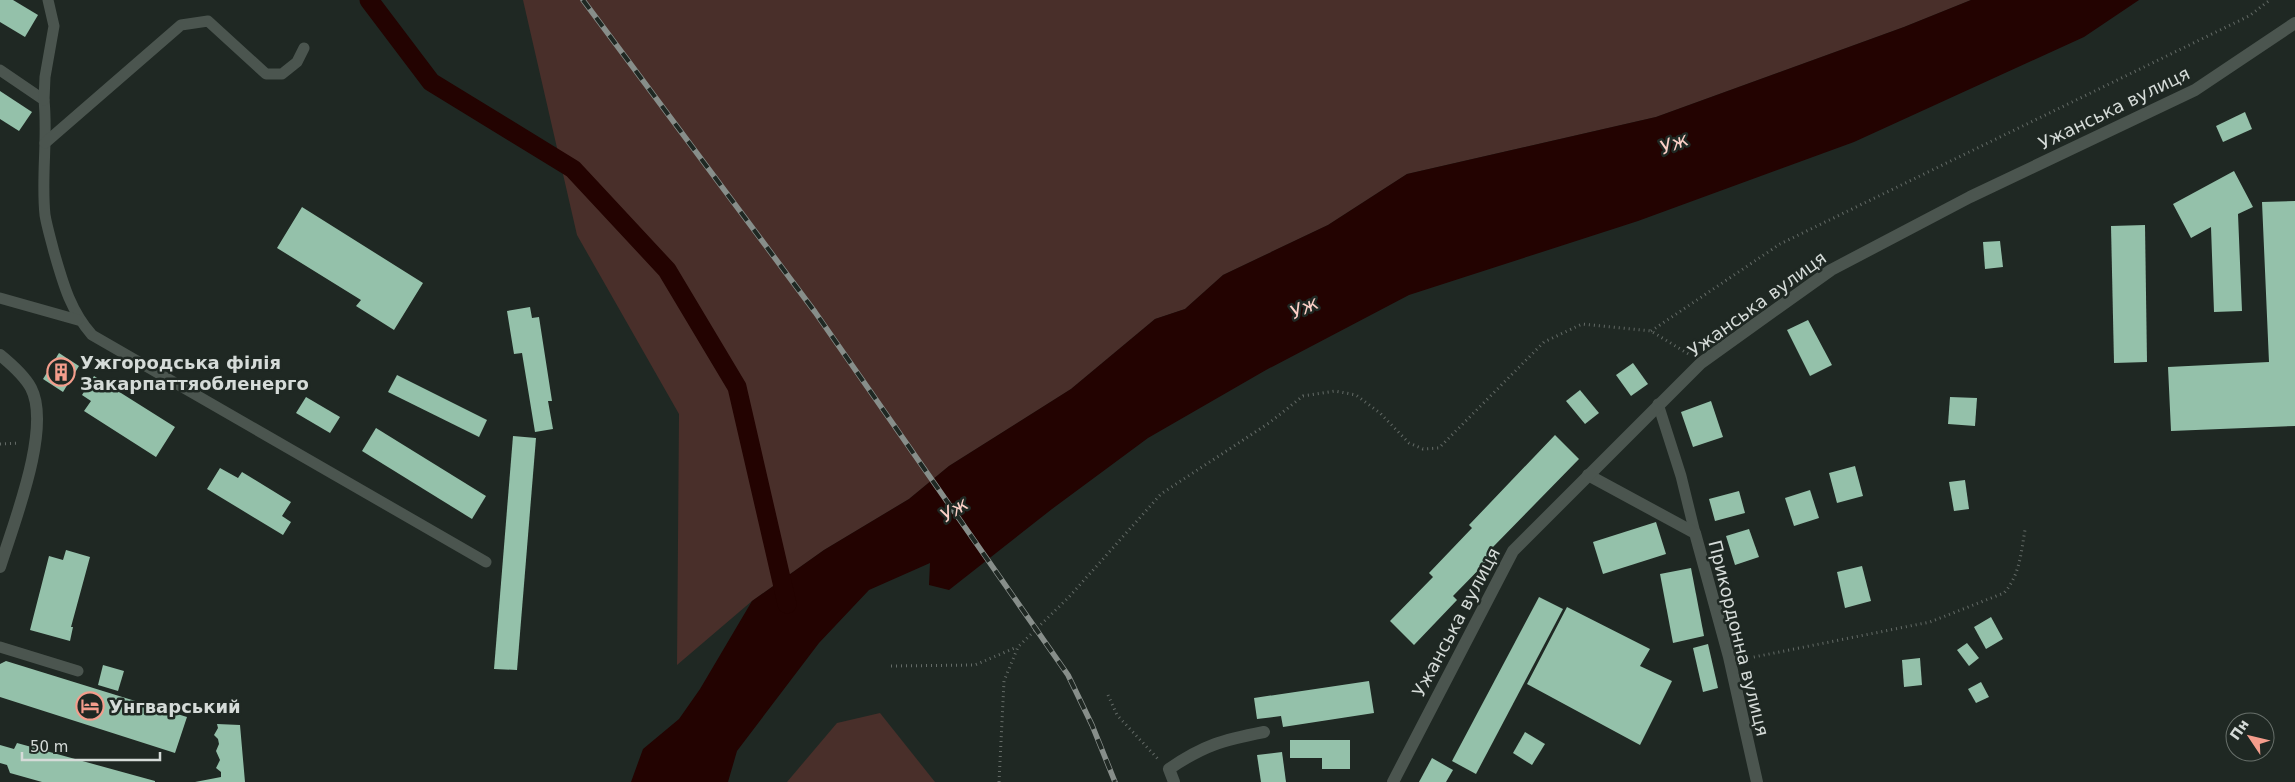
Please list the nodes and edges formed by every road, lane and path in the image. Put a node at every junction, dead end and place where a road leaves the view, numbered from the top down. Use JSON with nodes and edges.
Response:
{"nodes":[{"id":1,"x":48,"y":0,"type":"edge"},
{"id":2,"x":2270,"y":0,"type":"edge"},
{"id":3,"x":2295,"y":23,"type":"edge"},
{"id":4,"x":304,"y":48,"type":"dead end"},
{"id":5,"x":0,"y":70,"type":"edge"},
{"id":6,"x":44,"y":100,"type":"junction"},
{"id":7,"x":45,"y":143,"type":"junction"},
{"id":8,"x":0,"y":298,"type":"edge"},
{"id":9,"x":78,"y":320,"type":"junction"},
{"id":10,"x":1651,"y":331,"type":"junction"},
{"id":11,"x":0,"y":355,"type":"edge"},
{"id":12,"x":1701,"y":364,"type":"junction"},
{"id":13,"x":1658,"y":404,"type":"junction"},
{"id":14,"x":1588,"y":475,"type":"junction"},
{"id":15,"x":2025,"y":530,"type":"dead end"},
{"id":16,"x":1695,"y":532,"type":"junction"},
{"id":17,"x":486,"y":562,"type":"dead end"},
{"id":18,"x":0,"y":567,"type":"edge"},
{"id":19,"x":0,"y":647,"type":"edge"},
{"id":20,"x":1018,"y":647,"type":"junction"},
{"id":21,"x":1729,"y":657,"type":"junction"},
{"id":22,"x":891,"y":666,"type":"dead end"},
{"id":23,"x":78,"y":671,"type":"dead end"},
{"id":24,"x":1108,"y":695,"type":"dead end"},
{"id":25,"x":1264,"y":732,"type":"dead end"},
{"id":26,"x":1169,"y":769,"type":"junction"},
{"id":27,"x":999,"y":782,"type":"edge"},
{"id":28,"x":1174,"y":782,"type":"edge"},
{"id":29,"x":1393,"y":782,"type":"edge"},
{"id":30,"x":1757,"y":782,"type":"edge"}],
"edges":[{"from":1,"to":6,"type":"lane"},
{"from":2,"to":10,"type":"path"},
{"from":3,"to":12,"type":"street","name":"Ужанська вулиця"},
{"from":4,"to":7,"type":"lane"},
{"from":5,"to":6,"type":"lane"},
{"from":6,"to":7,"type":"lane"},
{"from":7,"to":9,"type":"lane"},
{"from":8,"to":9,"type":"lane"},
{"from":9,"to":17,"type":"lane"},
{"from":10,"to":12,"type":"path"},
{"from":10,"to":20,"type":"path"},
{"from":11,"to":18,"type":"street"},
{"from":12,"to":13,"type":"street","name":"Ужанська вулиця"},
{"from":13,"to":14,"type":"street","name":"Ужанська вулиця"},
{"from":13,"to":16,"type":"lane"},
{"from":14,"to":16,"type":"street","name":"Прикордонна вулиця"},
{"from":14,"to":29,"type":"street","name":"Ужанська вулиця"},
{"from":15,"to":21,"type":"path"},
{"from":16,"to":21,"type":"street","name":"Прикордонна вулиця"},
{"from":19,"to":23,"type":"lane"},
{"from":20,"to":22,"type":"path"},
{"from":20,"to":27,"type":"path"},
{"from":21,"to":30,"type":"street","name":"Прикордонна вулиця"},
{"from":24,"to":26,"type":"path"},
{"from":25,"to":26,"type":"street"},
{"from":26,"to":28,"type":"street"}]}
